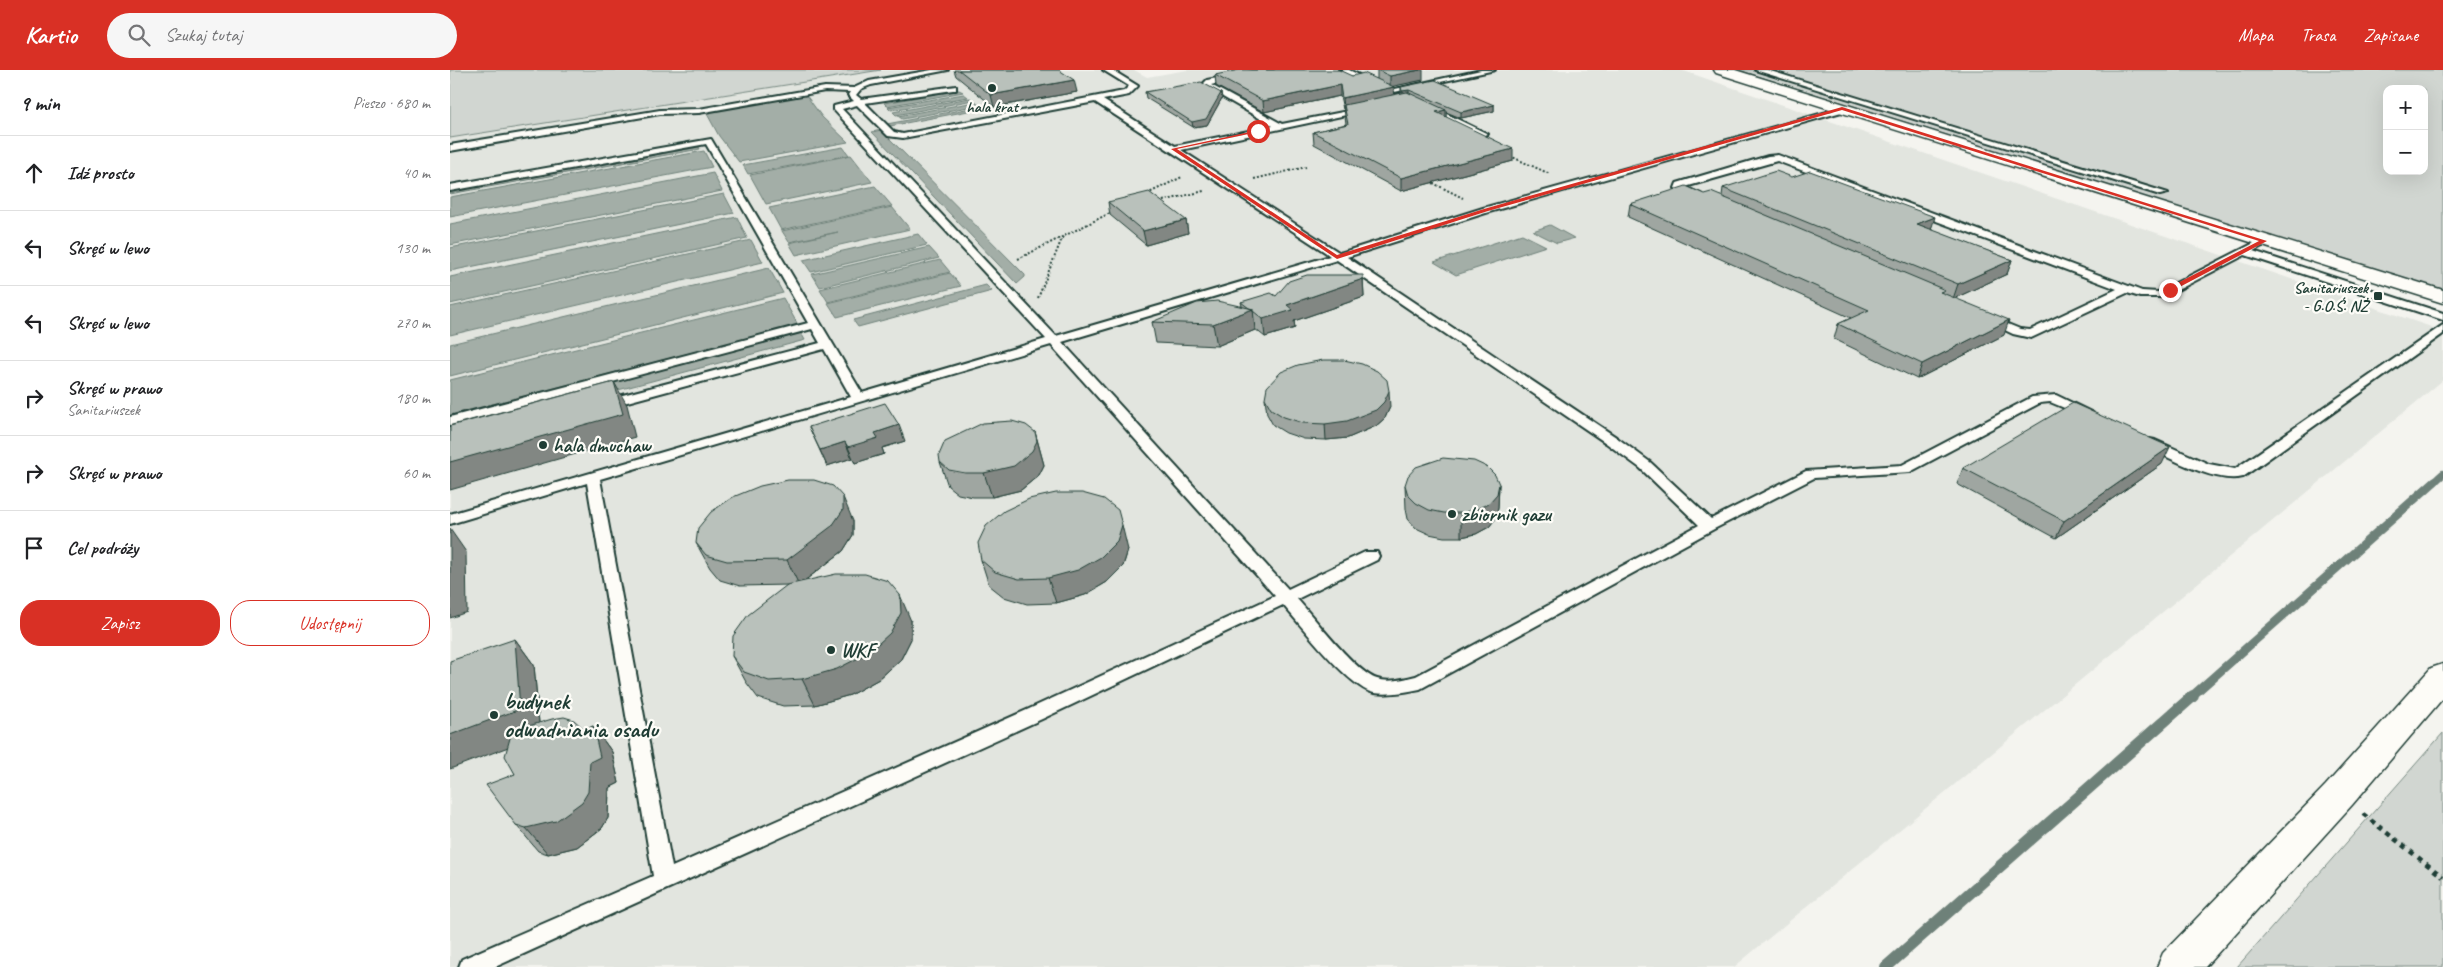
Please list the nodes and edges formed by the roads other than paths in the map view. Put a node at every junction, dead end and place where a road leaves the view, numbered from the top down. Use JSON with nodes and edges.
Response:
{"nodes":[{"id":1,"x":944,"y":70,"type":"edge"},
{"id":2,"x":1107,"y":70,"type":"edge"},
{"id":3,"x":1269,"y":70,"type":"edge"},
{"id":4,"x":1343,"y":70,"type":"edge"},
{"id":5,"x":1492,"y":70,"type":"edge"},
{"id":6,"x":1721,"y":70,"type":"edge"},
{"id":7,"x":1759,"y":70,"type":"edge"},
{"id":8,"x":953,"y":88,"type":"dead end"},
{"id":9,"x":1390,"y":91,"type":"junction"},
{"id":10,"x":1399,"y":95,"type":"edge"},
{"id":11,"x":856,"y":96,"type":"junction"},
{"id":12,"x":1096,"y":99,"type":"junction"},
{"id":13,"x":1416,"y":103,"type":"edge"},
{"id":14,"x":1378,"y":106,"type":"edge"},
{"id":15,"x":1842,"y":108,"type":"junction"},
{"id":16,"x":1281,"y":127,"type":"junction"},
{"id":17,"x":1484,"y":134,"type":"edge"},
{"id":18,"x":450,"y":148,"type":"edge"},
{"id":19,"x":1173,"y":149,"type":"junction"},
{"id":20,"x":450,"y":188,"type":"edge"},
{"id":21,"x":2163,"y":193,"type":"dead end"},
{"id":22,"x":1707,"y":200,"type":"edge"},
{"id":23,"x":2264,"y":241,"type":"junction"},
{"id":24,"x":2244,"y":251,"type":"junction"},
{"id":25,"x":1337,"y":257,"type":"junction"},
{"id":26,"x":2126,"y":289,"type":"junction"},
{"id":27,"x":2443,"y":297,"type":"edge"},
{"id":28,"x":1981,"y":316,"type":"edge"},
{"id":29,"x":2443,"y":317,"type":"edge"},
{"id":30,"x":814,"y":326,"type":"junction"},
{"id":31,"x":2443,"y":329,"type":"edge"},
{"id":32,"x":1053,"y":340,"type":"junction"},
{"id":33,"x":826,"y":345,"type":"junction"},
{"id":34,"x":858,"y":398,"type":"junction"},
{"id":35,"x":594,"y":407,"type":"edge"},
{"id":36,"x":2102,"y":420,"type":"edge"},
{"id":37,"x":450,"y":421,"type":"edge"},
{"id":38,"x":2138,"y":437,"type":"edge"},
{"id":39,"x":593,"y":478,"type":"junction"},
{"id":40,"x":450,"y":519,"type":"edge"},
{"id":41,"x":1709,"y":526,"type":"junction"},
{"id":42,"x":1371,"y":556,"type":"dead end"},
{"id":43,"x":1284,"y":598,"type":"junction"},
{"id":44,"x":2443,"y":676,"type":"edge"},
{"id":45,"x":664,"y":880,"type":"junction"},
{"id":46,"x":470,"y":967,"type":"edge"},
{"id":47,"x":2178,"y":967,"type":"edge"}],
"edges":[{"from":1,"to":11,"type":"lane"},
{"from":2,"to":12,"type":"lane"},
{"from":3,"to":16,"type":"lane"},
{"from":4,"to":9,"type":"lane"},
{"from":5,"to":9,"type":"lane"},
{"from":6,"to":15,"type":"street"},
{"from":7,"to":21,"type":"lane"},
{"from":8,"to":11,"type":"lane"},
{"from":9,"to":10,"type":"lane"},
{"from":11,"to":12,"type":"lane"},
{"from":11,"to":18,"type":"lane"},
{"from":11,"to":32,"type":"lane"},
{"from":12,"to":19,"type":"lane"},
{"from":13,"to":17,"type":"lane"},
{"from":14,"to":16,"type":"lane"},
{"from":15,"to":23,"type":"street"},
{"from":15,"to":25,"type":"lane"},
{"from":16,"to":19,"type":"lane"},
{"from":19,"to":25,"type":"lane"},
{"from":20,"to":30,"type":"lane"},
{"from":22,"to":26,"type":"lane"},
{"from":23,"to":24,"type":"lane"},
{"from":23,"to":27,"type":"street"},
{"from":24,"to":26,"type":"lane"},
{"from":24,"to":29,"type":"lane"},
{"from":25,"to":32,"type":"lane"},
{"from":25,"to":41,"type":"lane"},
{"from":26,"to":28,"type":"lane"},
{"from":30,"to":33,"type":"lane"},
{"from":30,"to":37,"type":"lane"},
{"from":31,"to":38,"type":"lane"},
{"from":32,"to":34,"type":"lane"},
{"from":32,"to":43,"type":"lane"},
{"from":33,"to":34,"type":"lane"},
{"from":33,"to":35,"type":"lane"},
{"from":34,"to":39,"type":"lane"},
{"from":36,"to":41,"type":"lane"},
{"from":39,"to":40,"type":"lane"},
{"from":39,"to":45,"type":"lane"},
{"from":41,"to":43,"type":"lane"},
{"from":42,"to":43,"type":"lane"},
{"from":43,"to":45,"type":"lane"},
{"from":44,"to":47,"type":"street"},
{"from":45,"to":46,"type":"lane"}]}
